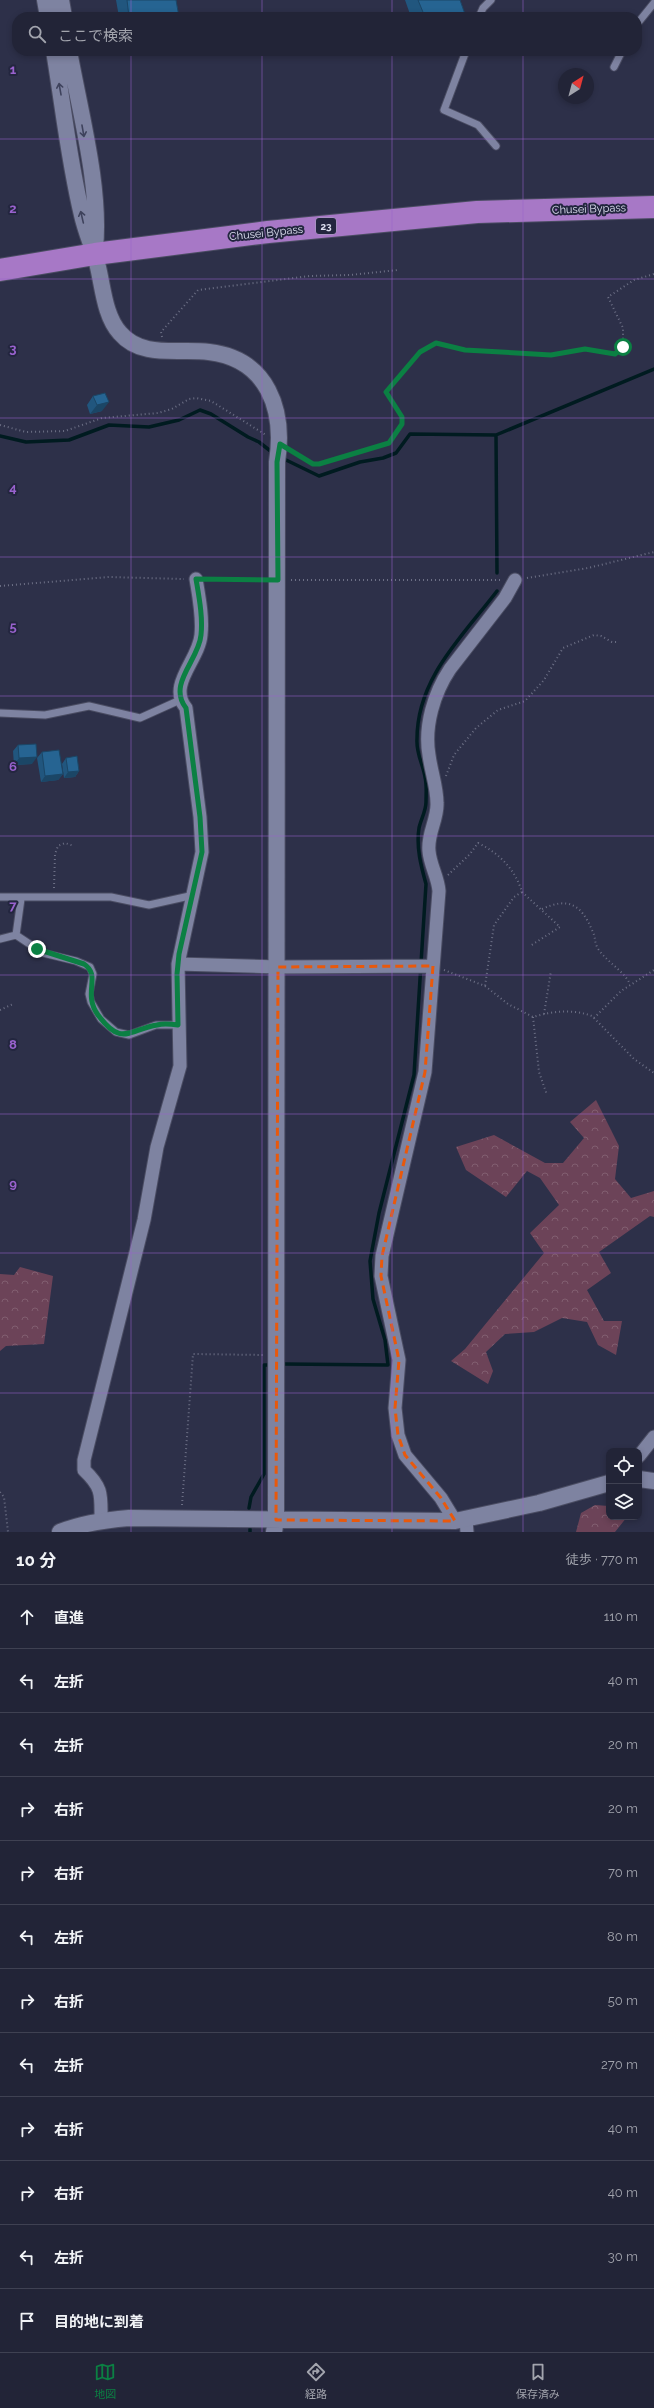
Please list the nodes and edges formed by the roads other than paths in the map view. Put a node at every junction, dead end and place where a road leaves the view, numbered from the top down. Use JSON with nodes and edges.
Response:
{"nodes":[{"id":1,"x":45,"y":0,"type":"edge"},
{"id":2,"x":61,"y":0,"type":"edge"},
{"id":3,"x":491,"y":0,"type":"edge"},
{"id":4,"x":654,"y":3,"type":"edge"},
{"id":5,"x":47,"y":12,"type":"edge"},
{"id":6,"x":63,"y":12,"type":"edge"},
{"id":7,"x":481,"y":12,"type":"edge"},
{"id":8,"x":642,"y":18,"type":"edge"},
{"id":9,"x":55,"y":56,"type":"edge"},
{"id":10,"x":70,"y":56,"type":"edge"},
{"id":11,"x":464,"y":56,"type":"edge"},
{"id":12,"x":620,"y":56,"type":"edge"},
{"id":13,"x":614,"y":67,"type":"dead end"},
{"id":14,"x":496,"y":146,"type":"dead end"},
{"id":15,"x":654,"y":207,"type":"edge"},
{"id":16,"x":95,"y":254,"type":"junction"},
{"id":17,"x":0,"y":270,"type":"edge"},
{"id":18,"x":196,"y":579,"type":"road end"},
{"id":19,"x":515,"y":580,"type":"road end"},
{"id":20,"x":180,"y":700,"type":"junction"},
{"id":21,"x":0,"y":713,"type":"edge"},
{"id":22,"x":194,"y":895,"type":"junction"},
{"id":23,"x":0,"y":897,"type":"edge"},
{"id":24,"x":21,"y":899,"type":"junction"},
{"id":25,"x":16,"y":935,"type":"junction"},
{"id":26,"x":0,"y":939,"type":"edge"},
{"id":27,"x":178,"y":964,"type":"junction"},
{"id":28,"x":278,"y":967,"type":"junction"},
{"id":29,"x":430,"y":967,"type":"junction"},
{"id":30,"x":178,"y":1025,"type":"junction"},
{"id":31,"x":654,"y":1437,"type":"edge"},
{"id":32,"x":642,"y":1452,"type":"edge"},
{"id":33,"x":642,"y":1480,"type":"edge"},
{"id":34,"x":654,"y":1482,"type":"edge"},
{"id":35,"x":606,"y":1484,"type":"edge"},
{"id":36,"x":101,"y":1520,"type":"junction"},
{"id":37,"x":463,"y":1524,"type":"edge"},
{"id":38,"x":275,"y":1526,"type":"edge"},
{"id":39,"x":60,"y":1532,"type":"edge"}],
"edges":[{"from":1,"to":5,"type":"street"},
{"from":2,"to":6,"type":"street"},
{"from":3,"to":7,"type":"lane"},
{"from":4,"to":8,"type":"lane"},
{"from":16,"to":9,"type":"street","one_way":true},
{"from":10,"to":16,"type":"street","one_way":true},
{"from":11,"to":14,"type":"lane"},
{"from":12,"to":13,"type":"lane"},
{"from":15,"to":16,"type":"highway","name":"Chusei Bypass","number":"23"},
{"from":16,"to":17,"type":"highway","name":"Chusei Bypass","number":"23"},
{"from":16,"to":28,"type":"street"},
{"from":18,"to":20,"type":"street"},
{"from":19,"to":29,"type":"street"},
{"from":20,"to":21,"type":"lane"},
{"from":20,"to":22,"type":"street"},
{"from":22,"to":24,"type":"lane"},
{"from":22,"to":27,"type":"street"},
{"from":23,"to":24,"type":"lane"},
{"from":24,"to":25,"type":"lane"},
{"from":25,"to":26,"type":"lane"},
{"from":25,"to":30,"type":"lane"},
{"from":27,"to":28,"type":"street"},
{"from":27,"to":30,"type":"street"},
{"from":28,"to":29,"type":"street"},
{"from":28,"to":38,"type":"street"},
{"from":29,"to":37,"type":"street"},
{"from":30,"to":36,"type":"street"},
{"from":31,"to":32,"type":"street"},
{"from":33,"to":34,"type":"street"},
{"from":35,"to":37,"type":"street"},
{"from":36,"to":38,"type":"street"},
{"from":36,"to":39,"type":"street"},
{"from":37,"to":38,"type":"street"}]}
